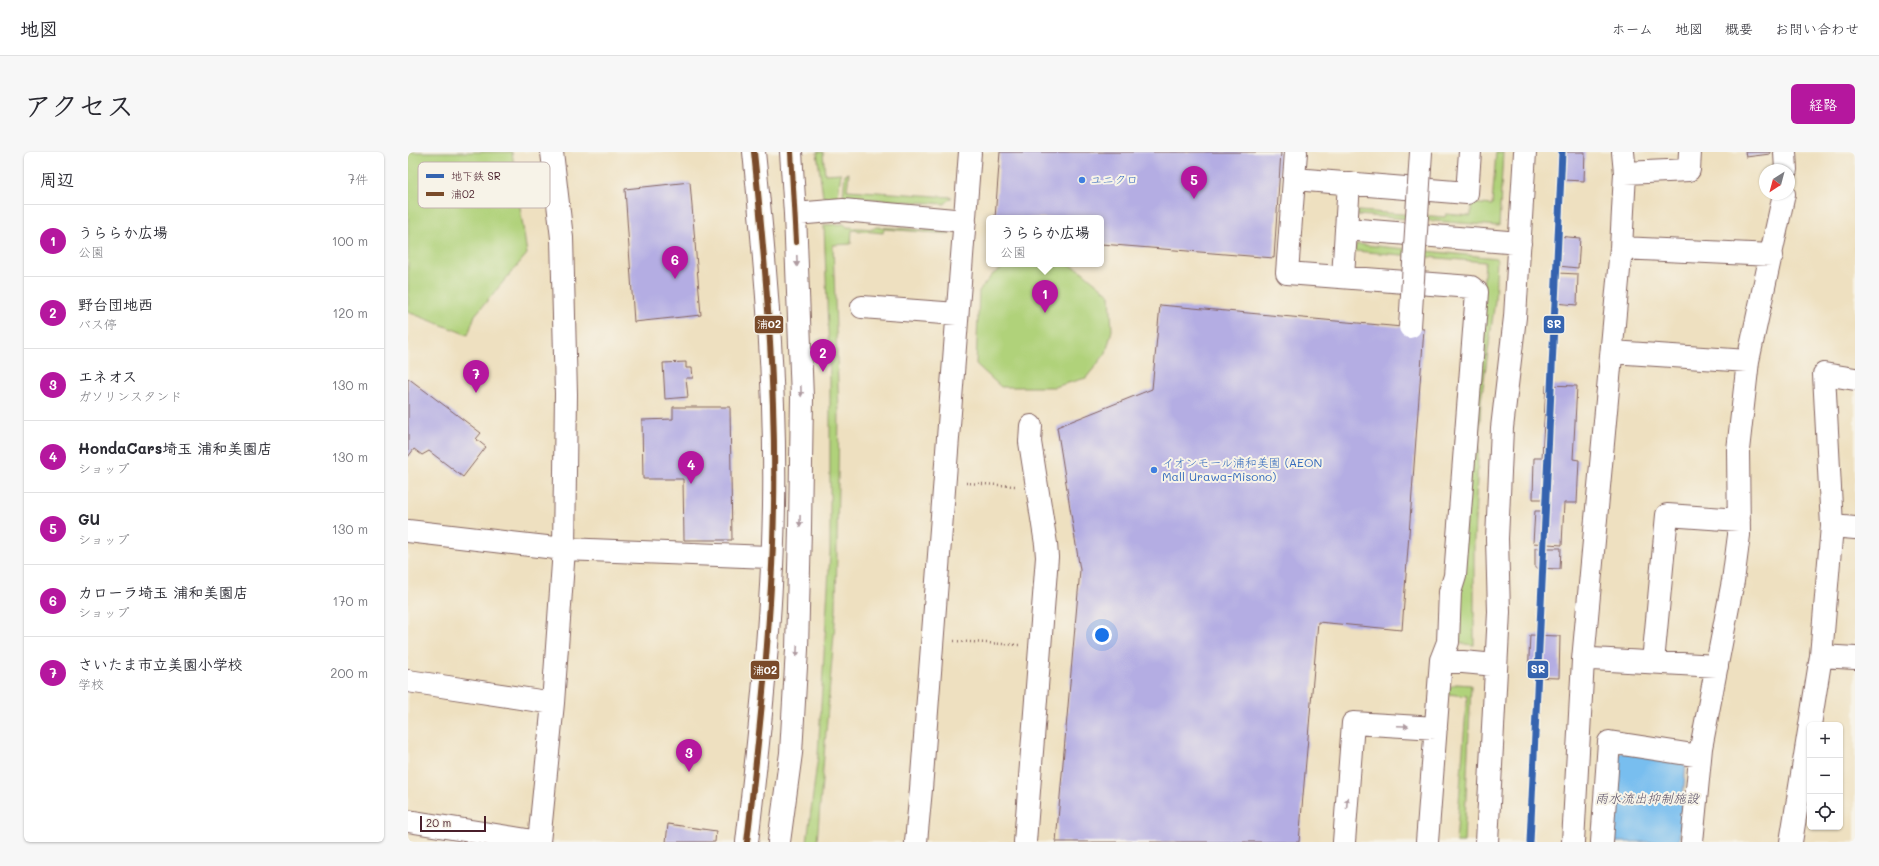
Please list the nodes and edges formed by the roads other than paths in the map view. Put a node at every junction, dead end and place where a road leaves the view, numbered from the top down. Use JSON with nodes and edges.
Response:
{"nodes":[{"id":1,"x":552,"y":152,"type":"edge"},
{"id":2,"x":754,"y":152,"type":"edge"},
{"id":3,"x":791,"y":152,"type":"edge"},
{"id":4,"x":970,"y":152,"type":"edge"},
{"id":5,"x":1296,"y":152,"type":"edge"},
{"id":6,"x":1420,"y":152,"type":"edge"},
{"id":7,"x":1470,"y":152,"type":"edge"},
{"id":8,"x":1525,"y":152,"type":"edge"},
{"id":9,"x":1690,"y":152,"type":"edge"},
{"id":10,"x":1785,"y":152,"type":"edge"},
{"id":11,"x":1624,"y":162,"type":"edge"},
{"id":12,"x":1786,"y":164,"type":"edge"},
{"id":13,"x":1294,"y":179,"type":"junction"},
{"id":14,"x":1350,"y":183,"type":"junction"},
{"id":15,"x":1783,"y":200,"type":"edge"},
{"id":16,"x":795,"y":214,"type":"junction"},
{"id":17,"x":965,"y":221,"type":"junction"},
{"id":18,"x":1346,"y":229,"type":"junction"},
{"id":19,"x":1520,"y":243,"type":"junction"},
{"id":20,"x":1621,"y":248,"type":"junction"},
{"id":21,"x":1772,"y":255,"type":"junction"},
{"id":22,"x":1343,"y":277,"type":"junction"},
{"id":23,"x":862,"y":307,"type":"dead end"},
{"id":24,"x":957,"y":314,"type":"junction"},
{"id":25,"x":1410,"y":327,"type":"dead end"},
{"id":26,"x":1612,"y":352,"type":"junction"},
{"id":27,"x":1748,"y":361,"type":"junction"},
{"id":28,"x":1855,"y":379,"type":"edge"},
{"id":29,"x":1030,"y":426,"type":"dead end"},
{"id":30,"x":1739,"y":520,"type":"junction"},
{"id":31,"x":1832,"y":526,"type":"junction"},
{"id":32,"x":1855,"y":528,"type":"edge"},
{"id":33,"x":408,"y":531,"type":"edge"},
{"id":34,"x":564,"y":549,"type":"junction"},
{"id":35,"x":772,"y":557,"type":"junction"},
{"id":36,"x":1821,"y":656,"type":"junction"},
{"id":37,"x":1855,"y":658,"type":"edge"},
{"id":38,"x":1441,"y":660,"type":"junction"},
{"id":39,"x":1583,"y":660,"type":"junction"},
{"id":40,"x":1653,"y":662,"type":"junction"},
{"id":41,"x":1496,"y":665,"type":"junction"},
{"id":42,"x":1717,"y":666,"type":"junction"},
{"id":43,"x":408,"y":681,"type":"edge"},
{"id":44,"x":553,"y":703,"type":"junction"},
{"id":45,"x":1810,"y":722,"type":"edge"},
{"id":46,"x":1436,"y":728,"type":"junction"},
{"id":47,"x":1807,"y":743,"type":"edge"},
{"id":48,"x":1700,"y":756,"type":"junction"},
{"id":49,"x":408,"y":821,"type":"edge"},
{"id":50,"x":539,"y":842,"type":"edge"},
{"id":51,"x":747,"y":842,"type":"edge"},
{"id":52,"x":779,"y":842,"type":"edge"},
{"id":53,"x":916,"y":842,"type":"edge"},
{"id":54,"x":1025,"y":842,"type":"edge"},
{"id":55,"x":1344,"y":842,"type":"edge"},
{"id":56,"x":1427,"y":842,"type":"edge"},
{"id":57,"x":1487,"y":842,"type":"edge"},
{"id":58,"x":1573,"y":842,"type":"edge"},
{"id":59,"x":1602,"y":842,"type":"edge"},
{"id":60,"x":1692,"y":842,"type":"edge"},
{"id":61,"x":1791,"y":842,"type":"edge"}],
"edges":[{"from":1,"to":34,"type":"street"},
{"from":2,"to":35,"type":"street"},
{"from":3,"to":16,"type":"street"},
{"from":4,"to":17,"type":"street"},
{"from":5,"to":13,"type":"street"},
{"from":6,"to":25,"type":"street","bridge":true},
{"from":7,"to":14,"type":"street"},
{"from":8,"to":19,"type":"street"},
{"from":9,"to":11,"type":"street"},
{"from":10,"to":12,"type":"street"},
{"from":11,"to":20,"type":"street"},
{"from":13,"to":14,"type":"street"},
{"from":13,"to":22,"type":"street"},
{"from":14,"to":18,"type":"street"},
{"from":15,"to":21,"type":"street"},
{"from":16,"to":17,"type":"street"},
{"from":16,"to":52,"type":"street","one_way":true},
{"from":17,"to":24,"type":"street"},
{"from":18,"to":19,"type":"street"},
{"from":18,"to":22,"type":"street"},
{"from":19,"to":41,"type":"street"},
{"from":20,"to":21,"type":"street"},
{"from":20,"to":26,"type":"street"},
{"from":21,"to":27,"type":"street"},
{"from":22,"to":38,"type":"street"},
{"from":23,"to":24,"type":"street"},
{"from":24,"to":53,"type":"street"},
{"from":26,"to":27,"type":"street"},
{"from":26,"to":39,"type":"street"},
{"from":27,"to":30,"type":"street"},
{"from":28,"to":31,"type":"street"},
{"from":29,"to":54,"type":"street"},
{"from":30,"to":40,"type":"street"},
{"from":30,"to":42,"type":"street"},
{"from":31,"to":32,"type":"street"},
{"from":31,"to":36,"type":"street"},
{"from":33,"to":34,"type":"street"},
{"from":34,"to":35,"type":"street"},
{"from":34,"to":44,"type":"street"},
{"from":35,"to":51,"type":"street"},
{"from":36,"to":37,"type":"street"},
{"from":36,"to":45,"type":"street"},
{"from":38,"to":41,"type":"street"},
{"from":38,"to":46,"type":"street"},
{"from":39,"to":40,"type":"street"},
{"from":39,"to":58,"type":"street"},
{"from":40,"to":42,"type":"street"},
{"from":41,"to":57,"type":"street"},
{"from":42,"to":48,"type":"street"},
{"from":43,"to":44,"type":"street"},
{"from":44,"to":50,"type":"street"},
{"from":55,"to":46,"type":"street","one_way":true},
{"from":46,"to":56,"type":"street"},
{"from":47,"to":61,"type":"street"},
{"from":48,"to":59,"type":"street"},
{"from":48,"to":60,"type":"street"},
{"from":49,"to":50,"type":"street"}]}
